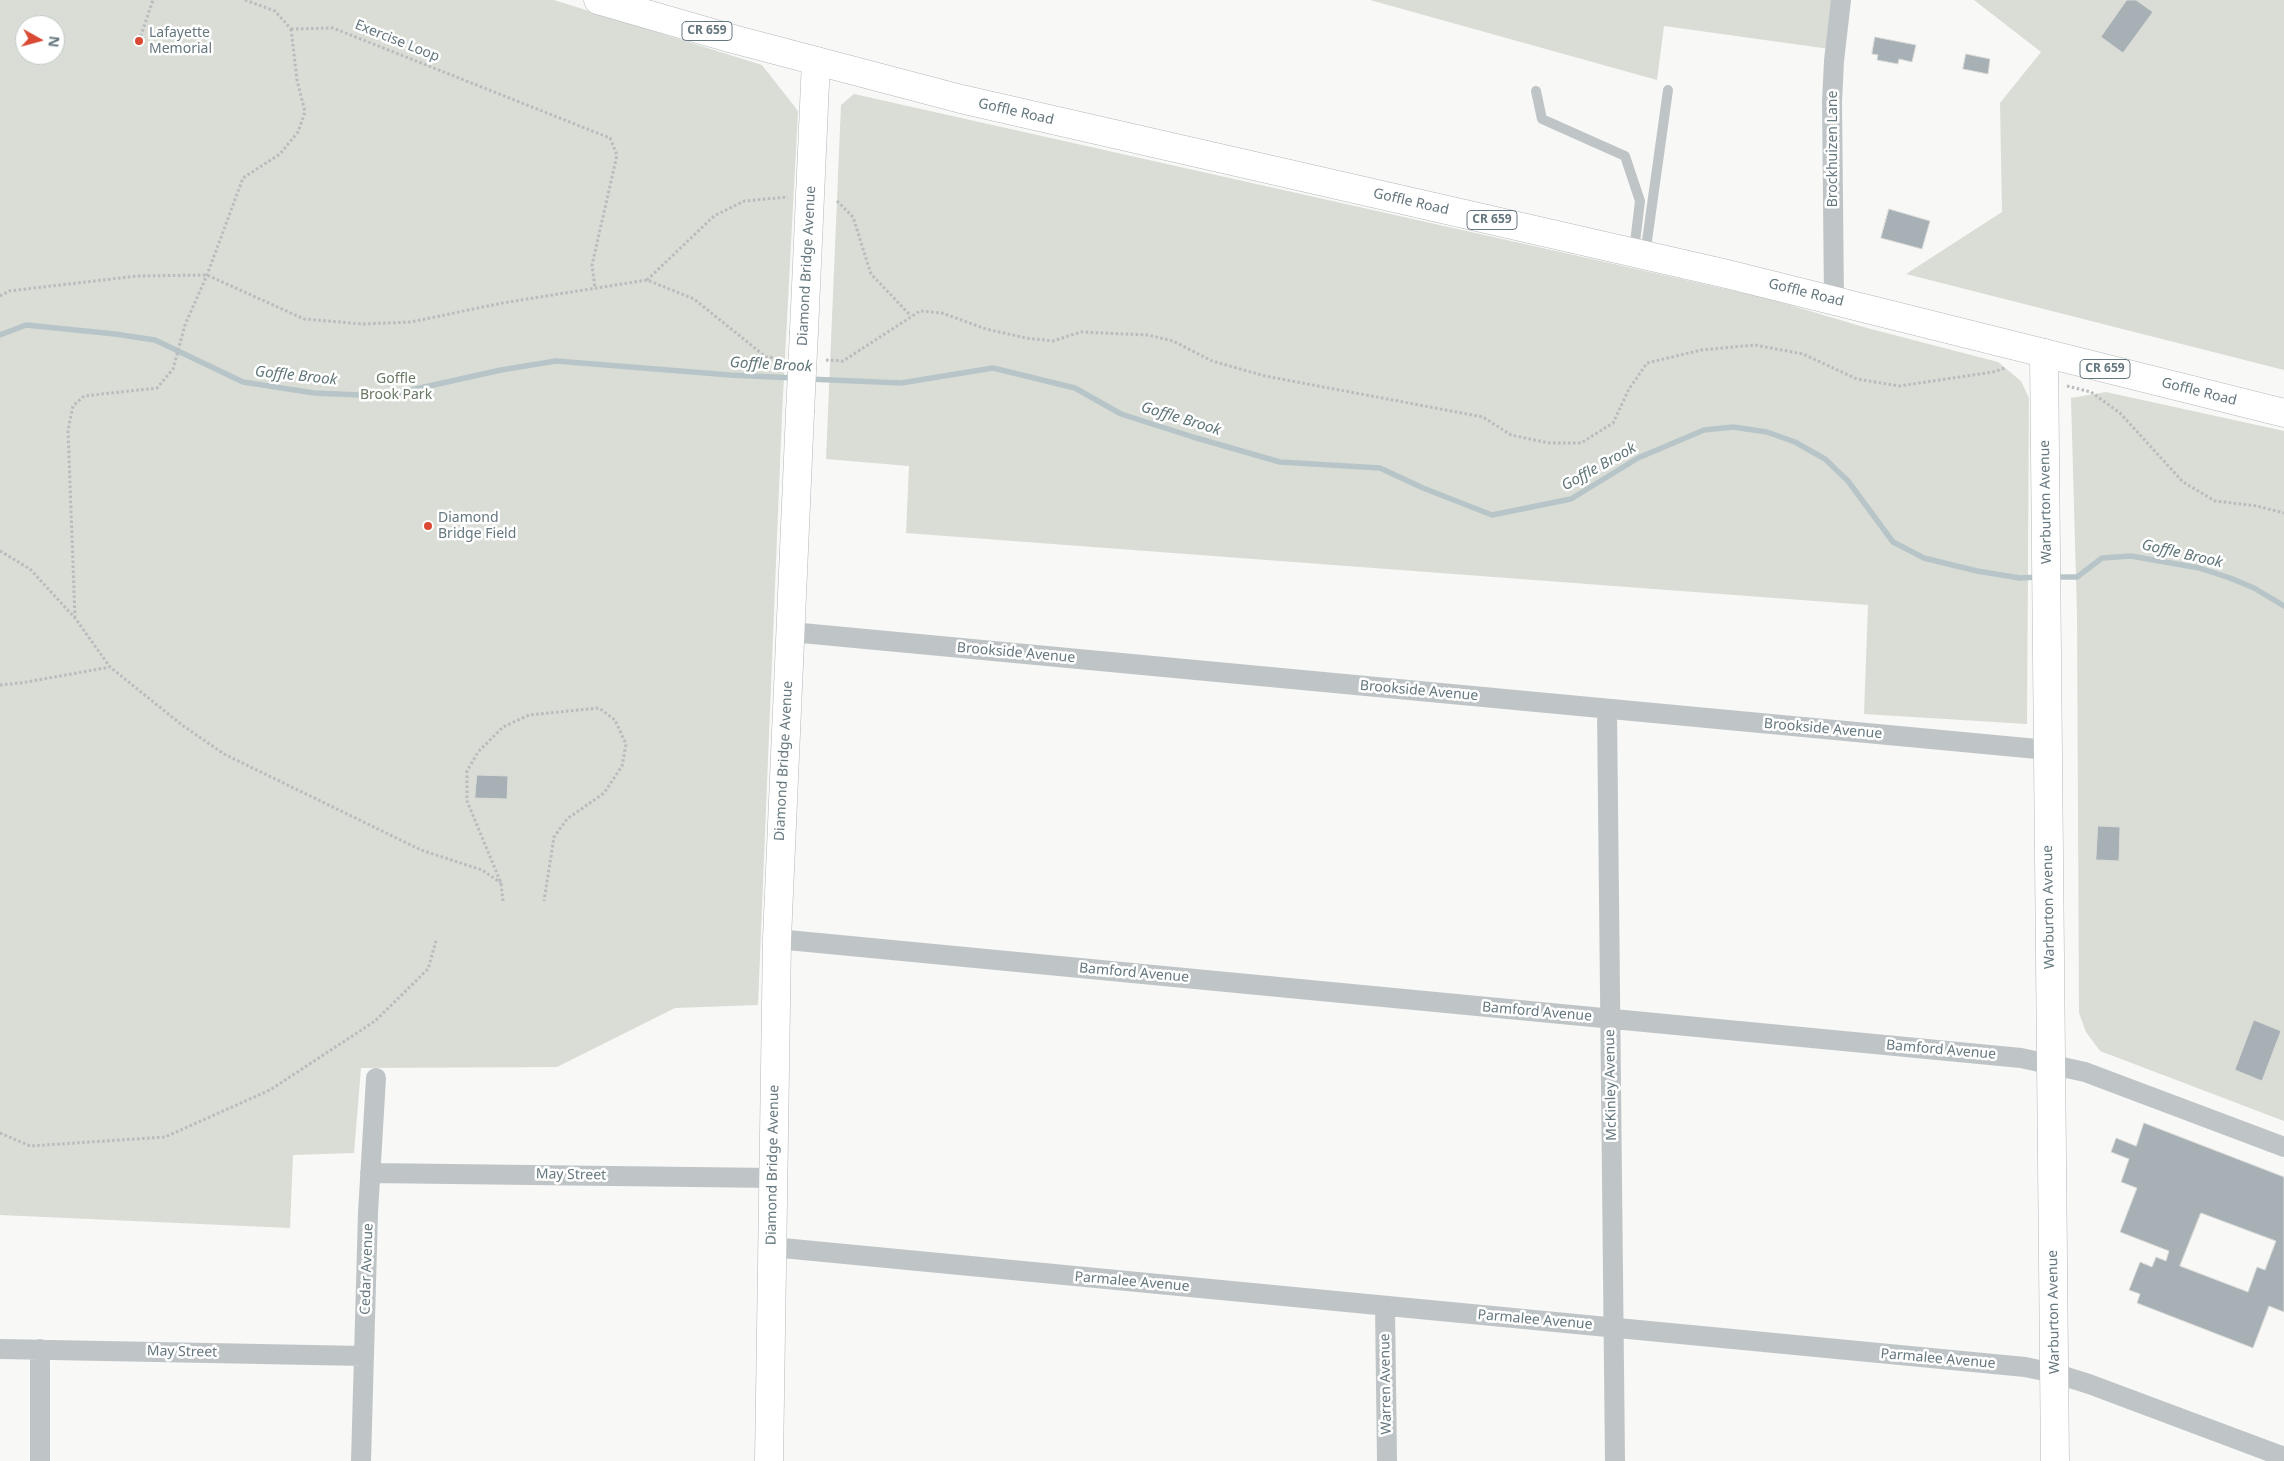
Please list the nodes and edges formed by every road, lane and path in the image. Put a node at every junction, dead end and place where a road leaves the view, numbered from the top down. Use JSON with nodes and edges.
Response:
{"nodes":[{"id":1,"x":153,"y":0,"type":"edge"},
{"id":2,"x":245,"y":0,"type":"edge"},
{"id":3,"x":598,"y":0,"type":"edge"},
{"id":4,"x":1841,"y":0,"type":"edge"},
{"id":5,"x":291,"y":29,"type":"junction"},
{"id":6,"x":139,"y":42,"type":"dead end"},
{"id":7,"x":816,"y":61,"type":"junction"},
{"id":8,"x":1668,"y":90,"type":"dead end"},
{"id":9,"x":1536,"y":91,"type":"dead end"},
{"id":10,"x":794,"y":196,"type":"dead end"},
{"id":11,"x":837,"y":201,"type":"dead end"},
{"id":12,"x":1640,"y":254,"type":"junction"},
{"id":13,"x":207,"y":275,"type":"junction"},
{"id":14,"x":647,"y":280,"type":"junction"},
{"id":15,"x":595,"y":289,"type":"junction"},
{"id":16,"x":0,"y":296,"type":"edge"},
{"id":17,"x":1834,"y":299,"type":"junction"},
{"id":18,"x":911,"y":316,"type":"junction"},
{"id":19,"x":786,"y":358,"type":"dead end"},
{"id":20,"x":824,"y":360,"type":"dead end"},
{"id":21,"x":2008,"y":367,"type":"dead end"},
{"id":22,"x":2044,"y":367,"type":"junction"},
{"id":23,"x":2284,"y":413,"type":"edge"},
{"id":24,"x":2284,"y":513,"type":"edge"},
{"id":25,"x":0,"y":551,"type":"edge"},
{"id":26,"x":75,"y":618,"type":"junction"},
{"id":27,"x":791,"y":632,"type":"junction"},
{"id":28,"x":110,"y":667,"type":"junction"},
{"id":29,"x":0,"y":685,"type":"edge"},
{"id":30,"x":1608,"y":709,"type":"junction"},
{"id":31,"x":2048,"y":750,"type":"junction"},
{"id":32,"x":501,"y":883,"type":"junction"},
{"id":33,"x":503,"y":901,"type":"dead end"},
{"id":34,"x":544,"y":901,"type":"dead end"},
{"id":35,"x":777,"y":939,"type":"junction"},
{"id":36,"x":436,"y":941,"type":"dead end"},
{"id":37,"x":1610,"y":1018,"type":"junction"},
{"id":38,"x":2051,"y":1063,"type":"junction"},
{"id":39,"x":376,"y":1078,"type":"dead end"},
{"id":40,"x":0,"y":1134,"type":"edge"},
{"id":41,"x":2284,"y":1147,"type":"edge"},
{"id":42,"x":370,"y":1173,"type":"junction"},
{"id":43,"x":773,"y":1178,"type":"junction"},
{"id":44,"x":772,"y":1247,"type":"junction"},
{"id":45,"x":1385,"y":1306,"type":"junction"},
{"id":46,"x":1613,"y":1328,"type":"junction"},
{"id":47,"x":0,"y":1349,"type":"edge"},
{"id":48,"x":40,"y":1349,"type":"junction"},
{"id":49,"x":364,"y":1356,"type":"junction"},
{"id":50,"x":2054,"y":1373,"type":"junction"},
{"id":51,"x":2284,"y":1457,"type":"edge"},
{"id":52,"x":40,"y":1461,"type":"edge"},
{"id":53,"x":361,"y":1461,"type":"edge"},
{"id":54,"x":769,"y":1461,"type":"edge"},
{"id":55,"x":1386,"y":1461,"type":"edge"},
{"id":56,"x":1615,"y":1461,"type":"edge"},
{"id":57,"x":2055,"y":1461,"type":"edge"}],
"edges":[{"from":1,"to":6,"type":"path"},
{"from":2,"to":5,"type":"path"},
{"from":3,"to":7,"type":"street","name":"Goffle Road","number":"CR 659"},
{"from":4,"to":17,"type":"street","name":"Brockhuizen Lane"},
{"from":5,"to":13,"type":"path"},
{"from":5,"to":15,"type":"path","name":"Exercise Loop"},
{"from":7,"to":12,"type":"street","name":"Goffle Road","number":"CR 659"},
{"from":7,"to":27,"type":"street","name":"Diamond Bridge Avenue","bridge":true},
{"from":8,"to":12,"type":"lane"},
{"from":9,"to":12,"type":"lane"},
{"from":10,"to":14,"type":"path"},
{"from":11,"to":18,"type":"path"},
{"from":12,"to":17,"type":"street","name":"Goffle Road","number":"CR 659"},
{"from":13,"to":15,"type":"path"},
{"from":13,"to":16,"type":"path"},
{"from":13,"to":26,"type":"path"},
{"from":14,"to":15,"type":"path"},
{"from":14,"to":19,"type":"path"},
{"from":17,"to":22,"type":"street","name":"Goffle Road","number":"CR 659"},
{"from":18,"to":20,"type":"path"},
{"from":18,"to":21,"type":"path"},
{"from":22,"to":23,"type":"street","name":"Goffle Road","number":"CR 659"},
{"from":22,"to":24,"type":"path"},
{"from":22,"to":31,"type":"street","name":"Warburton Avenue"},
{"from":25,"to":26,"type":"path"},
{"from":26,"to":28,"type":"path"},
{"from":27,"to":30,"type":"street","name":"Brookside Avenue"},
{"from":27,"to":35,"type":"street","name":"Diamond Bridge Avenue"},
{"from":28,"to":29,"type":"path"},
{"from":28,"to":32,"type":"path"},
{"from":30,"to":31,"type":"street","name":"Brookside Avenue"},
{"from":30,"to":37,"type":"street","name":"McKinley Avenue"},
{"from":31,"to":38,"type":"street","name":"Warburton Avenue"},
{"from":32,"to":33,"type":"path"},
{"from":32,"to":34,"type":"path"},
{"from":35,"to":37,"type":"street","name":"Bamford Avenue"},
{"from":35,"to":43,"type":"street","name":"Diamond Bridge Avenue"},
{"from":36,"to":40,"type":"path"},
{"from":37,"to":38,"type":"street","name":"Bamford Avenue"},
{"from":37,"to":46,"type":"street","name":"McKinley Avenue"},
{"from":38,"to":41,"type":"street","name":"Bamford Avenue"},
{"from":38,"to":50,"type":"street","name":"Warburton Avenue"},
{"from":39,"to":42,"type":"street","name":"Cedar Avenue"},
{"from":42,"to":43,"type":"street","name":"May Street"},
{"from":42,"to":49,"type":"street","name":"Cedar Avenue"},
{"from":43,"to":44,"type":"street","name":"Diamond Bridge Avenue"},
{"from":44,"to":45,"type":"street","name":"Parmalee Avenue"},
{"from":44,"to":54,"type":"street","name":"Diamond Bridge Avenue"},
{"from":45,"to":46,"type":"street","name":"Parmalee Avenue"},
{"from":45,"to":55,"type":"street","name":"Warren Avenue"},
{"from":46,"to":50,"type":"street","name":"Parmalee Avenue"},
{"from":46,"to":56,"type":"street","name":"McKinley Avenue"},
{"from":47,"to":48,"type":"street","name":"May Street"},
{"from":48,"to":49,"type":"street","name":"May Street"},
{"from":48,"to":52,"type":"street"},
{"from":49,"to":53,"type":"street","name":"Cedar Avenue"},
{"from":50,"to":51,"type":"street","name":"Parmalee Avenue"},
{"from":50,"to":57,"type":"street","name":"Warburton Avenue"}]}
